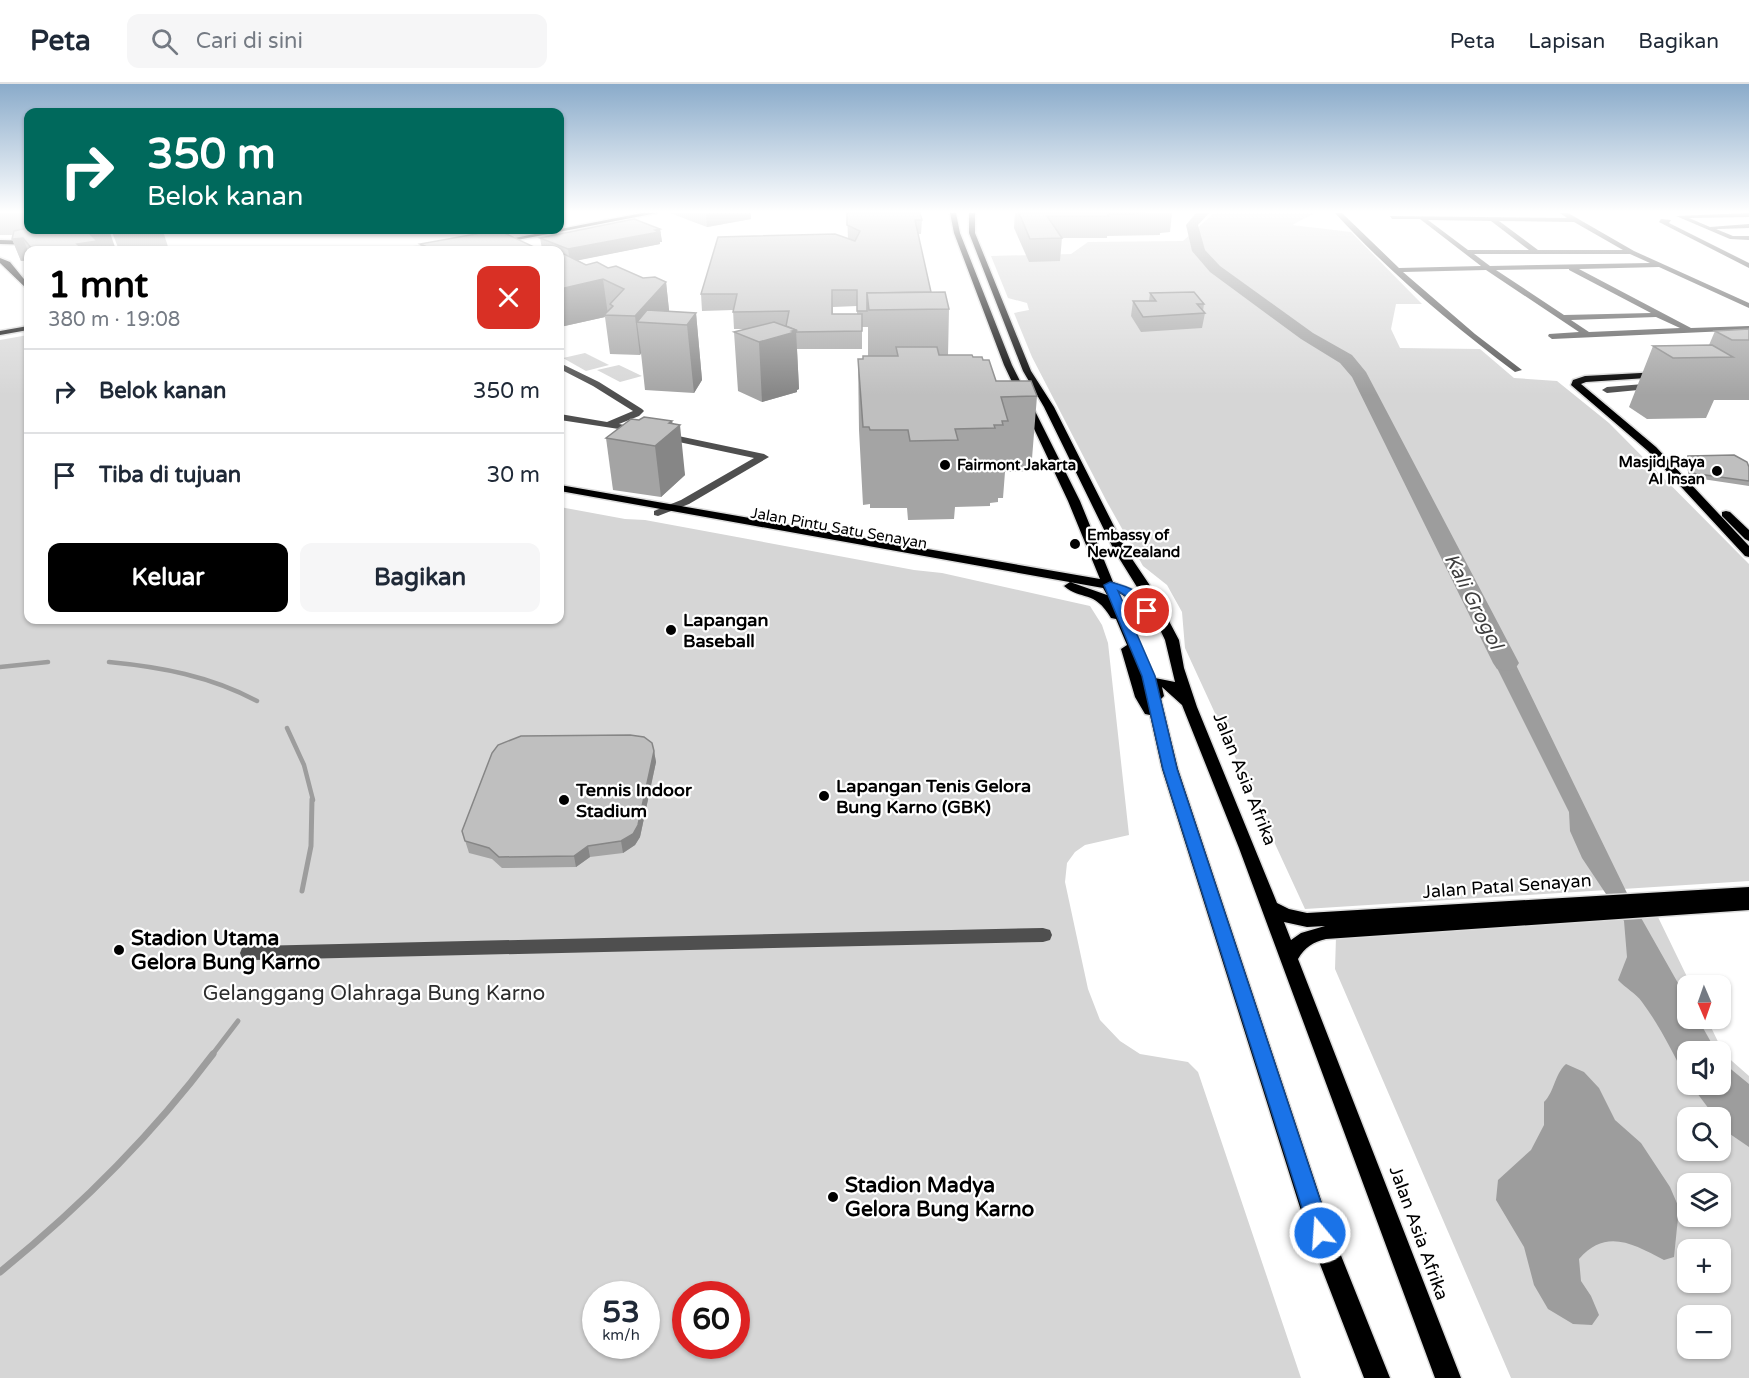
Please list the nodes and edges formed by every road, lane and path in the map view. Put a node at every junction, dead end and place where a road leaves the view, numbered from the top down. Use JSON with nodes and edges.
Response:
{"nodes":[{"id":1,"x":973,"y":273,"type":"edge"},
{"id":2,"x":987,"y":273,"type":"edge"},
{"id":3,"x":1401,"y":273,"type":"edge"},
{"id":4,"x":1495,"y":273,"type":"edge"},
{"id":5,"x":1582,"y":273,"type":"edge"},
{"id":6,"x":1677,"y":273,"type":"edge"},
{"id":7,"x":1749,"y":306,"type":"edge"},
{"id":8,"x":987,"y":309,"type":"junction"},
{"id":9,"x":1001,"y":309,"type":"junction"},
{"id":10,"x":1659,"y":315,"type":"junction"},
{"id":11,"x":1560,"y":318,"type":"junction"},
{"id":12,"x":24,"y":319,"type":"edge"},
{"id":13,"x":0,"y":323,"type":"edge"},
{"id":14,"x":1749,"y":328,"type":"edge"},
{"id":15,"x":24,"y":329,"type":"edge"},
{"id":16,"x":1689,"y":330,"type":"junction"},
{"id":17,"x":0,"y":333,"type":"edge"},
{"id":18,"x":1588,"y":335,"type":"junction"},
{"id":19,"x":1552,"y":336,"type":"dead end"},
{"id":20,"x":1481,"y":342,"type":"junction"},
{"id":21,"x":1498,"y":342,"type":"dead end"},
{"id":22,"x":564,"y":368,"type":"edge"},
{"id":23,"x":1518,"y":370,"type":"dead end"},
{"id":24,"x":1667,"y":382,"type":"junction"},
{"id":25,"x":1607,"y":390,"type":"dead end"},
{"id":26,"x":564,"y":418,"type":"edge"},
{"id":27,"x":609,"y":425,"type":"junction"},
{"id":28,"x":564,"y":489,"type":"edge"},
{"id":29,"x":564,"y":497,"type":"edge"},
{"id":30,"x":1074,"y":501,"type":"junction"},
{"id":31,"x":1096,"y":501,"type":"junction"},
{"id":32,"x":678,"y":509,"type":"junction"},
{"id":33,"x":1722,"y":525,"type":"joint"},
{"id":34,"x":1740,"y":529,"type":"edge"},
{"id":35,"x":1749,"y":537,"type":"edge"},
{"id":36,"x":1093,"y":547,"type":"junction"},
{"id":37,"x":1120,"y":550,"type":"junction"},
{"id":38,"x":1749,"y":553,"type":"edge"},
{"id":39,"x":1058,"y":579,"type":"junction"},
{"id":40,"x":1115,"y":588,"type":"junction"},
{"id":41,"x":1177,"y":668,"type":"junction"},
{"id":42,"x":1190,"y":707,"type":"junction"},
{"id":43,"x":1160,"y":729,"type":"junction"},
{"id":44,"x":1749,"y":893,"type":"edge"},
{"id":45,"x":1660,"y":904,"type":"junction"},
{"id":46,"x":1749,"y":904,"type":"edge"},
{"id":47,"x":1611,"y":906,"type":"junction"},
{"id":48,"x":1270,"y":907,"type":"junction"},
{"id":49,"x":1043,"y":935,"type":"dead end"},
{"id":50,"x":249,"y":953,"type":"dead end"},
{"id":51,"x":1289,"y":959,"type":"junction"},
{"id":52,"x":1377,"y":1378,"type":"edge"},
{"id":53,"x":1448,"y":1378,"type":"edge"}],
"edges":[{"from":1,"to":8,"type":"main road"},
{"from":2,"to":9,"type":"main road","name":"Jalan Asia Afrika"},
{"from":3,"to":20,"type":"street"},
{"from":4,"to":11,"type":"street"},
{"from":5,"to":10,"type":"street"},
{"from":6,"to":7,"type":"street"},
{"from":8,"to":9,"type":"main road"},
{"from":8,"to":30,"type":"main road"},
{"from":9,"to":31,"type":"main road","name":"Jalan Asia Afrika"},
{"from":10,"to":11,"type":"street"},
{"from":10,"to":16,"type":"street"},
{"from":11,"to":18,"type":"street"},
{"from":12,"to":13,"type":"main road"},
{"from":14,"to":16,"type":"street"},
{"from":15,"to":17,"type":"main road"},
{"from":16,"to":18,"type":"street"},
{"from":18,"to":19,"type":"street"},
{"from":20,"to":21,"type":"street"},
{"from":20,"to":23,"type":"street"},
{"from":22,"to":27,"type":"street"},
{"from":24,"to":25,"type":"street"},
{"from":24,"to":33,"type":"main road"},
{"from":24,"to":34,"type":"main road"},
{"from":26,"to":27,"type":"street"},
{"from":27,"to":32,"type":"street"},
{"from":28,"to":32,"type":"main road","name":"Jalan Pintu Satu Senayan"},
{"from":29,"to":32,"type":"main road","name":"Jalan Pintu Satu Senayan"},
{"from":30,"to":31,"type":"main road"},
{"from":30,"to":36,"type":"main road"},
{"from":31,"to":37,"type":"main road","name":"Jalan Asia Afrika"},
{"from":32,"to":39,"type":"main road","name":"Jalan Pintu Satu Senayan"},
{"from":33,"to":34,"type":"street"},
{"from":34,"to":35,"type":"street"},
{"from":34,"to":38,"type":"main road"},
{"from":36,"to":39,"type":"main road"},
{"from":36,"to":40,"type":"main road"},
{"from":37,"to":40,"type":"main road"},
{"from":37,"to":41,"type":"main road","name":"Jalan Asia Afrika"},
{"from":39,"to":40,"type":"main road","name":"Jalan Pintu Satu Senayan"},
{"from":39,"to":43,"type":"main road"},
{"from":40,"to":41,"type":"main road"},
{"from":40,"to":43,"type":"main road"},
{"from":41,"to":42,"type":"main road","name":"Jalan Asia Afrika"},
{"from":42,"to":43,"type":"main road"},
{"from":42,"to":48,"type":"main road","name":"Jalan Asia Afrika"},
{"from":43,"to":52,"type":"main road"},
{"from":44,"to":45,"type":"main road","name":"Jalan Patal Senayan"},
{"from":45,"to":46,"type":"main road","name":"Jalan Patal Senayan"},
{"from":45,"to":47,"type":"main road","name":"Jalan Patal Senayan"},
{"from":47,"to":48,"type":"main road","name":"Jalan Patal Senayan"},
{"from":47,"to":51,"type":"main road","name":"Jalan Patal Senayan"},
{"from":48,"to":51,"type":"main road","name":"Jalan Asia Afrika"},
{"from":49,"to":50,"type":"street"},
{"from":51,"to":53,"type":"main road","name":"Jalan Asia Afrika"}]}
